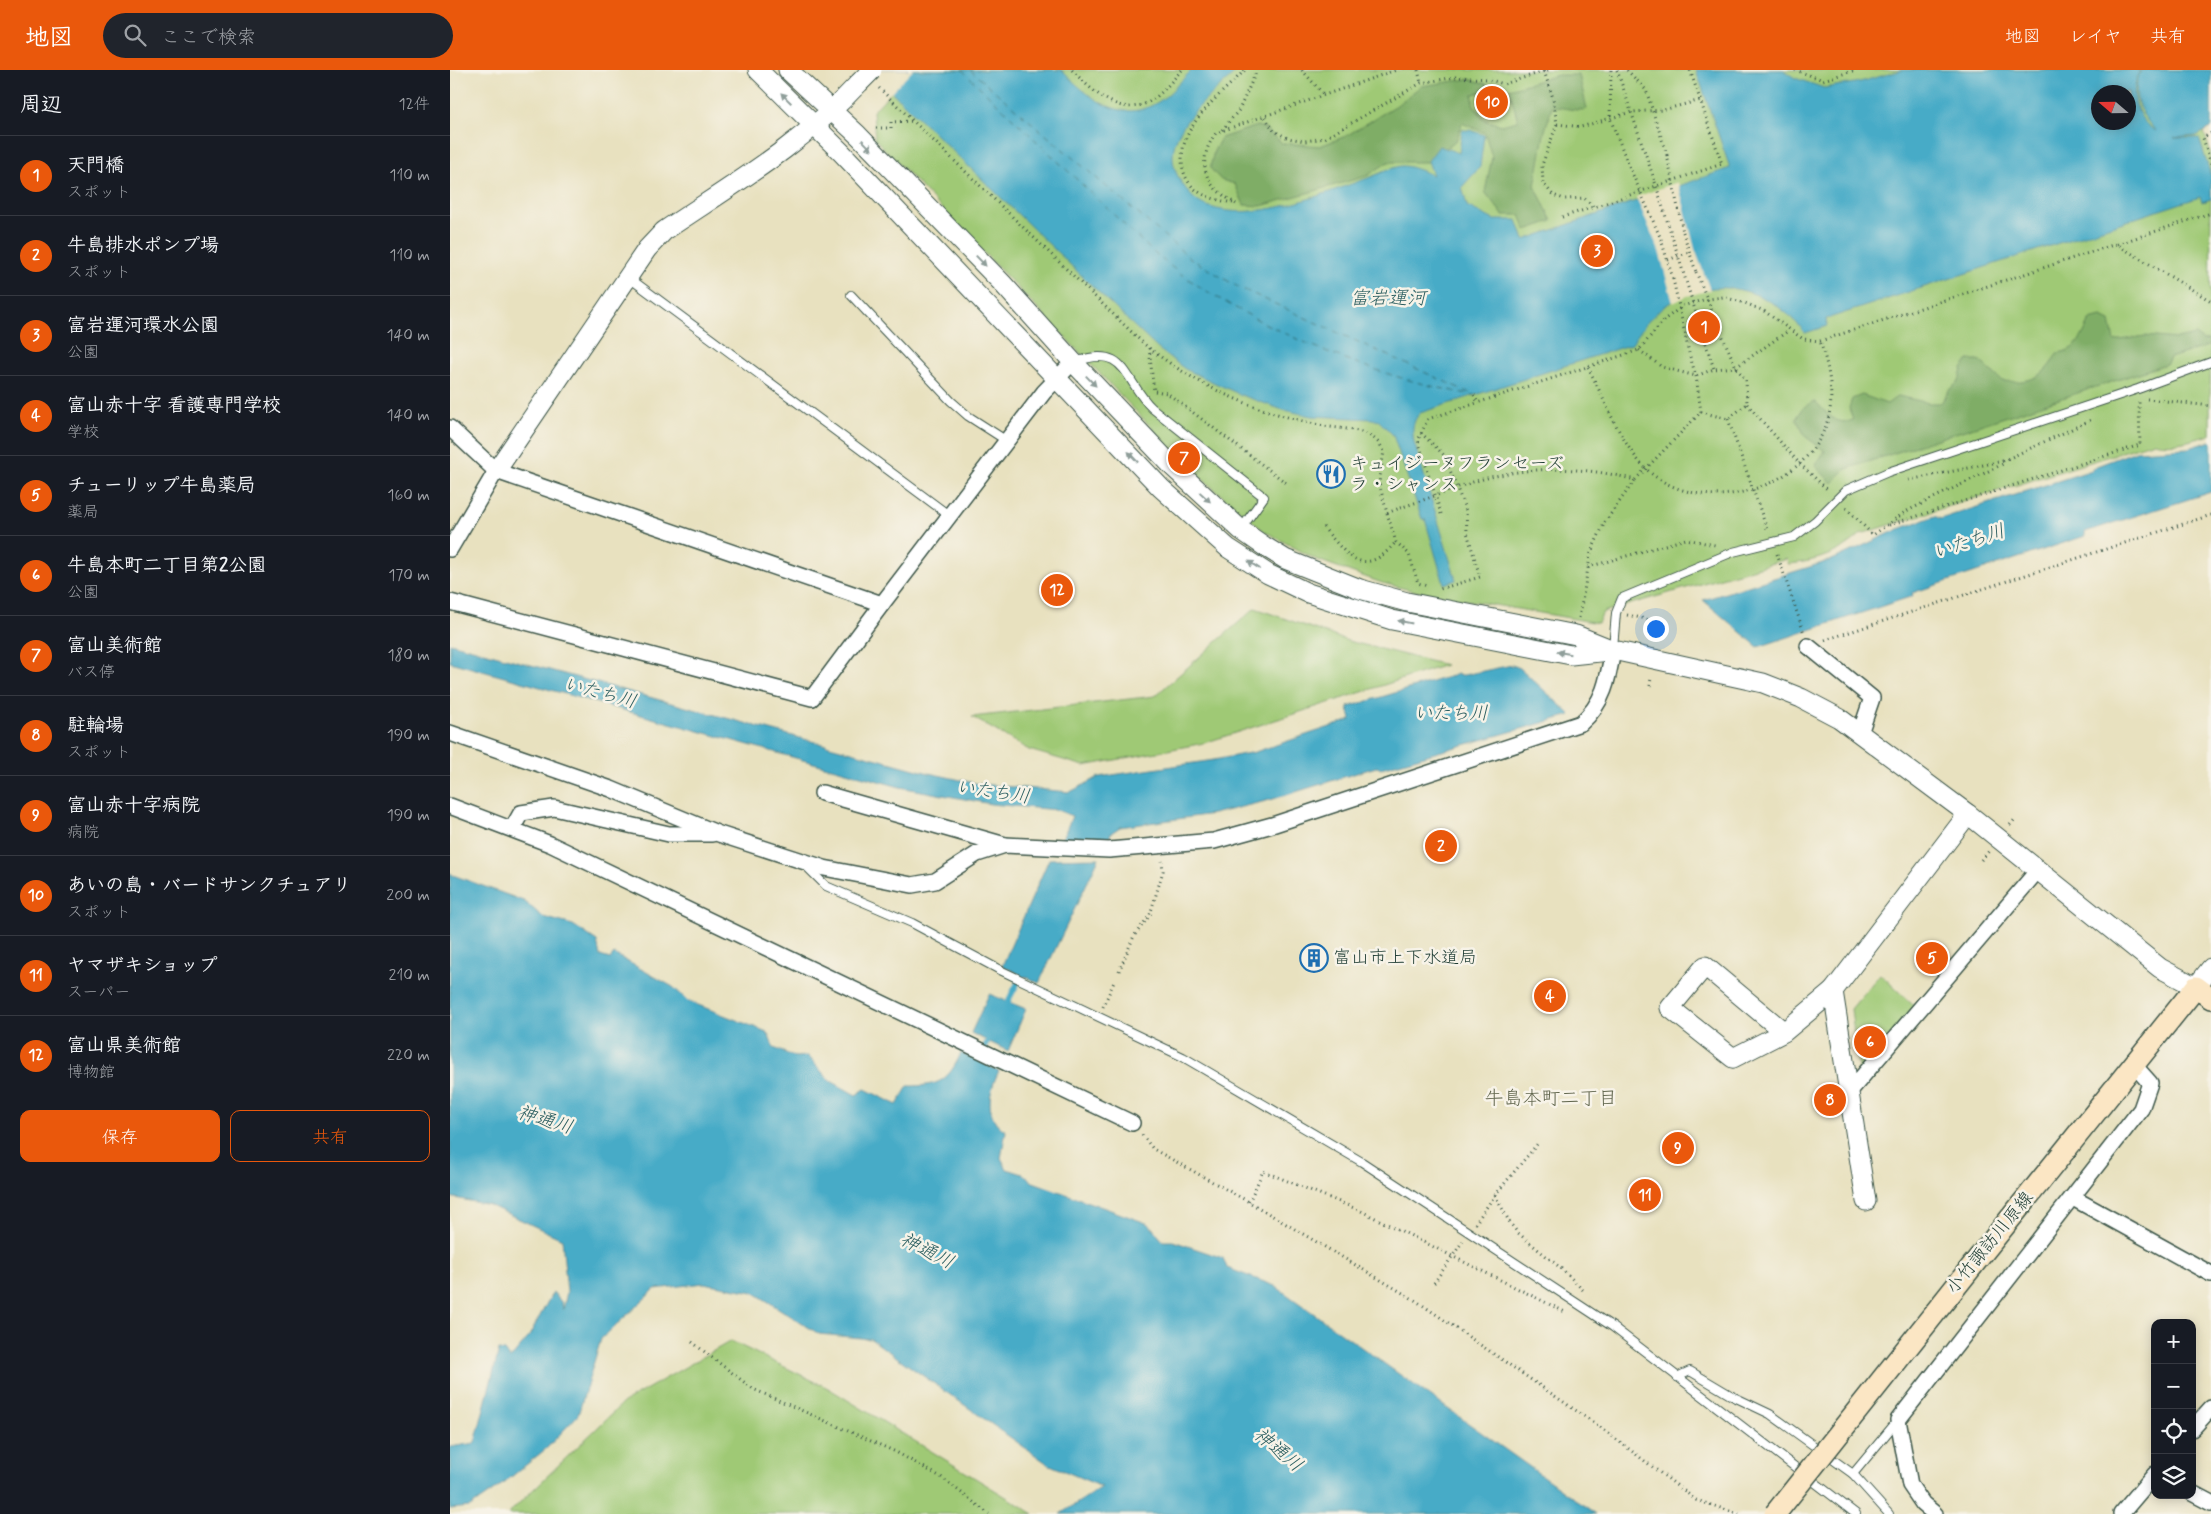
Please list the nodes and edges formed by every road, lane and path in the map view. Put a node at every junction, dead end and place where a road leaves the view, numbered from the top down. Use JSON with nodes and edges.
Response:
{"nodes":[{"id":1,"x":758,"y":70,"type":"edge"},
{"id":2,"x":788,"y":70,"type":"edge"},
{"id":3,"x":1072,"y":70,"type":"edge"},
{"id":4,"x":1182,"y":70,"type":"edge"},
{"id":5,"x":1245,"y":70,"type":"edge"},
{"id":6,"x":1257,"y":70,"type":"edge"},
{"id":7,"x":1302,"y":70,"type":"edge"},
{"id":8,"x":1396,"y":70,"type":"edge"},
{"id":9,"x":1418,"y":70,"type":"edge"},
{"id":10,"x":1546,"y":70,"type":"edge"},
{"id":11,"x":1610,"y":70,"type":"edge"},
{"id":12,"x":1616,"y":70,"type":"edge"},
{"id":13,"x":1627,"y":70,"type":"edge"},
{"id":14,"x":1690,"y":70,"type":"edge"},
{"id":15,"x":1795,"y":70,"type":"edge"},
{"id":16,"x":1841,"y":70,"type":"edge"},
{"id":17,"x":1856,"y":70,"type":"edge"},
{"id":18,"x":1848,"y":74,"type":"junction"},
{"id":19,"x":868,"y":79,"type":"edge"},
{"id":20,"x":1421,"y":83,"type":"junction"},
{"id":21,"x":1324,"y":95,"type":"junction"},
{"id":22,"x":1701,"y":100,"type":"junction"},
{"id":23,"x":1654,"y":110,"type":"junction"},
{"id":24,"x":832,"y":112,"type":"junction"},
{"id":25,"x":1631,"y":112,"type":"junction"},
{"id":26,"x":1266,"y":117,"type":"junction"},
{"id":27,"x":1610,"y":118,"type":"junction"},
{"id":28,"x":915,"y":121,"type":"junction"},
{"id":29,"x":1557,"y":124,"type":"junction"},
{"id":30,"x":815,"y":126,"type":"junction"},
{"id":31,"x":872,"y":128,"type":"dead end"},
{"id":32,"x":1222,"y":131,"type":"junction"},
{"id":33,"x":2211,"y":133,"type":"edge"},
{"id":34,"x":2211,"y":164,"type":"edge"},
{"id":35,"x":1594,"y":207,"type":"junction"},
{"id":36,"x":2210,"y":214,"type":"edge"},
{"id":37,"x":1562,"y":217,"type":"dead end"},
{"id":38,"x":2116,"y":244,"type":"junction"},
{"id":39,"x":1689,"y":252,"type":"junction"},
{"id":40,"x":1678,"y":256,"type":"junction"},
{"id":41,"x":1668,"y":260,"type":"junction"},
{"id":42,"x":627,"y":277,"type":"junction"},
{"id":43,"x":852,"y":295,"type":"dead end"},
{"id":44,"x":2211,"y":301,"type":"edge"},
{"id":45,"x":1788,"y":331,"type":"junction"},
{"id":46,"x":1820,"y":341,"type":"junction"},
{"id":47,"x":1639,"y":350,"type":"junction"},
{"id":48,"x":1073,"y":362,"type":"junction"},
{"id":49,"x":2211,"y":362,"type":"edge"},
{"id":50,"x":1588,"y":367,"type":"junction"},
{"id":51,"x":1736,"y":367,"type":"junction"},
{"id":52,"x":1714,"y":369,"type":"junction"},
{"id":53,"x":1696,"y":376,"type":"junction"},
{"id":54,"x":1057,"y":377,"type":"junction"},
{"id":55,"x":1155,"y":391,"type":"dead end"},
{"id":56,"x":1474,"y":395,"type":"dead end"},
{"id":57,"x":2139,"y":397,"type":"junction"},
{"id":58,"x":2132,"y":400,"type":"dead end"},
{"id":59,"x":1478,"y":403,"type":"junction"},
{"id":60,"x":2211,"y":406,"type":"edge"},
{"id":61,"x":1702,"y":412,"type":"junction"},
{"id":62,"x":2098,"y":416,"type":"dead end"},
{"id":63,"x":1728,"y":419,"type":"junction"},
{"id":64,"x":450,"y":428,"type":"edge"},
{"id":65,"x":1421,"y":433,"type":"junction"},
{"id":66,"x":1007,"y":441,"type":"junction"},
{"id":67,"x":2003,"y":462,"type":"dead end"},
{"id":68,"x":1647,"y":468,"type":"junction"},
{"id":69,"x":496,"y":471,"type":"junction"},
{"id":70,"x":1635,"y":480,"type":"junction"},
{"id":71,"x":1289,"y":486,"type":"dead end"},
{"id":72,"x":1457,"y":487,"type":"junction"},
{"id":73,"x":1753,"y":488,"type":"junction"},
{"id":74,"x":1387,"y":513,"type":"junction"},
{"id":75,"x":1441,"y":514,"type":"dead end"},
{"id":76,"x":2211,"y":515,"type":"edge"},
{"id":77,"x":950,"y":516,"type":"junction"},
{"id":78,"x":1323,"y":527,"type":"dead end"},
{"id":79,"x":1885,"y":527,"type":"dead end"},
{"id":80,"x":1241,"y":530,"type":"junction"},
{"id":81,"x":1396,"y":542,"type":"junction"},
{"id":82,"x":1772,"y":542,"type":"junction"},
{"id":83,"x":450,"y":549,"type":"edge"},
{"id":84,"x":1733,"y":552,"type":"junction"},
{"id":85,"x":1588,"y":567,"type":"junction"},
{"id":86,"x":1431,"y":587,"type":"dead end"},
{"id":87,"x":1437,"y":590,"type":"dead end"},
{"id":88,"x":450,"y":602,"type":"edge"},
{"id":89,"x":882,"y":604,"type":"junction"},
{"id":90,"x":1576,"y":635,"type":"junction"},
{"id":91,"x":1806,"y":640,"type":"junction"},
{"id":92,"x":1618,"y":652,"type":"junction"},
{"id":93,"x":450,"y":733,"type":"edge"},
{"id":94,"x":1860,"y":733,"type":"junction"},
{"id":95,"x":822,"y":793,"type":"dead end"},
{"id":96,"x":450,"y":806,"type":"edge"},
{"id":97,"x":1968,"y":814,"type":"junction"},
{"id":98,"x":512,"y":829,"type":"junction"},
{"id":99,"x":719,"y":834,"type":"junction"},
{"id":100,"x":1005,"y":845,"type":"junction"},
{"id":101,"x":1160,"y":845,"type":"junction"},
{"id":102,"x":801,"y":860,"type":"junction"},
{"id":103,"x":2038,"y":870,"type":"junction"},
{"id":104,"x":2211,"y":968,"type":"edge"},
{"id":105,"x":1119,"y":971,"type":"dead end"},
{"id":106,"x":1114,"y":982,"type":"dead end"},
{"id":107,"x":1833,"y":991,"type":"junction"},
{"id":108,"x":2204,"y":992,"type":"edge"},
{"id":109,"x":1103,"y":1008,"type":"dead end"},
{"id":110,"x":1784,"y":1032,"type":"junction"},
{"id":111,"x":2133,"y":1064,"type":"junction"},
{"id":112,"x":1850,"y":1091,"type":"junction"},
{"id":113,"x":1132,"y":1123,"type":"joint"},
{"id":114,"x":1538,"y":1143,"type":"dead end"},
{"id":115,"x":1496,"y":1195,"type":"junction"},
{"id":116,"x":2073,"y":1198,"type":"junction"},
{"id":117,"x":1866,"y":1201,"type":"dead end"},
{"id":118,"x":1249,"y":1202,"type":"junction"},
{"id":119,"x":1470,"y":1232,"type":"junction"},
{"id":120,"x":1452,"y":1257,"type":"junction"},
{"id":121,"x":2211,"y":1274,"type":"edge"},
{"id":122,"x":1434,"y":1283,"type":"dead end"},
{"id":123,"x":1593,"y":1314,"type":"junction"},
{"id":124,"x":692,"y":1342,"type":"dead end"},
{"id":125,"x":1677,"y":1377,"type":"junction"},
{"id":126,"x":2211,"y":1408,"type":"edge"},
{"id":127,"x":1898,"y":1420,"type":"junction"},
{"id":128,"x":2196,"y":1425,"type":"edge"},
{"id":129,"x":1853,"y":1474,"type":"junction"},
{"id":130,"x":1806,"y":1475,"type":"junction"},
{"id":131,"x":2151,"y":1479,"type":"edge"},
{"id":132,"x":2196,"y":1495,"type":"edge"},
{"id":133,"x":2211,"y":1503,"type":"edge"},
{"id":134,"x":989,"y":1514,"type":"edge"},
{"id":135,"x":1739,"y":1514,"type":"edge"},
{"id":136,"x":1775,"y":1514,"type":"edge"},
{"id":137,"x":1856,"y":1514,"type":"edge"},
{"id":138,"x":1889,"y":1514,"type":"edge"},
{"id":139,"x":1935,"y":1514,"type":"edge"},
{"id":140,"x":2121,"y":1514,"type":"edge"}],
"edges":[{"from":30,"to":1,"type":"street","one_way":true},
{"from":2,"to":24,"type":"street"},
{"from":3,"to":4,"type":"path"},
{"from":5,"to":32,"type":"path"},
{"from":6,"to":32,"type":"path"},
{"from":7,"to":21,"type":"path"},
{"from":8,"to":21,"type":"path"},
{"from":9,"to":20,"type":"path"},
{"from":10,"to":20,"type":"path"},
{"from":10,"to":29,"type":"path"},
{"from":11,"to":27,"type":"path"},
{"from":12,"to":25,"type":"path"},
{"from":13,"to":23,"type":"path"},
{"from":14,"to":22,"type":"path"},
{"from":15,"to":18,"type":"path"},
{"from":16,"to":18,"type":"path"},
{"from":17,"to":18,"type":"path"},
{"from":19,"to":24,"type":"street"},
{"from":19,"to":28,"type":"path"},
{"from":20,"to":26,"type":"path"},
{"from":21,"to":26,"type":"path"},
{"from":22,"to":23,"type":"path"},
{"from":22,"to":35,"type":"path"},
{"from":23,"to":25,"type":"path"},
{"from":23,"to":39,"type":"path","bridge":true},
{"from":24,"to":30,"type":"street"},
{"from":24,"to":48,"type":"street","one_way":true},
{"from":25,"to":27,"type":"path"},
{"from":25,"to":40,"type":"path","bridge":true},
{"from":26,"to":32,"type":"path"},
{"from":27,"to":29,"type":"path"},
{"from":27,"to":41,"type":"path","bridge":true},
{"from":28,"to":31,"type":"path"},
{"from":28,"to":74,"type":"path"},
{"from":29,"to":35,"type":"path"},
{"from":30,"to":42,"type":"street"},
{"from":30,"to":54,"type":"street"},
{"from":33,"to":34,"type":"path"},
{"from":35,"to":37,"type":"path"},
{"from":36,"to":38,"type":"path"},
{"from":38,"to":44,"type":"path"},
{"from":38,"to":46,"type":"path"},
{"from":39,"to":40,"type":"path"},
{"from":39,"to":51,"type":"path","bridge":true},
{"from":40,"to":41,"type":"path"},
{"from":40,"to":52,"type":"path","bridge":true},
{"from":41,"to":53,"type":"path","bridge":true},
{"from":42,"to":69,"type":"street"},
{"from":42,"to":77,"type":"lane"},
{"from":43,"to":66,"type":"lane"},
{"from":45,"to":46,"type":"path"},
{"from":45,"to":47,"type":"path"},
{"from":45,"to":51,"type":"path"},
{"from":46,"to":73,"type":"path"},
{"from":47,"to":50,"type":"path"},
{"from":47,"to":53,"type":"path"},
{"from":48,"to":54,"type":"street"},
{"from":48,"to":80,"type":"street","one_way":true},
{"from":48,"to":80,"type":"lane"},
{"from":49,"to":82,"type":"lane"},
{"from":50,"to":59,"type":"path"},
{"from":50,"to":68,"type":"path"},
{"from":51,"to":52,"type":"path"},
{"from":51,"to":63,"type":"path"},
{"from":52,"to":53,"type":"path"},
{"from":53,"to":61,"type":"path"},
{"from":54,"to":66,"type":"street"},
{"from":92,"to":54,"type":"street","one_way":true},
{"from":55,"to":71,"type":"path"},
{"from":56,"to":59,"type":"path"},
{"from":57,"to":58,"type":"path"},
{"from":57,"to":60,"type":"path"},
{"from":57,"to":79,"type":"path"},
{"from":59,"to":65,"type":"path"},
{"from":61,"to":63,"type":"path"},
{"from":61,"to":68,"type":"path"},
{"from":62,"to":67,"type":"path"},
{"from":63,"to":73,"type":"path"},
{"from":64,"to":69,"type":"street"},
{"from":65,"to":72,"type":"path"},
{"from":65,"to":75,"type":"path"},
{"from":66,"to":77,"type":"street"},
{"from":68,"to":70,"type":"path"},
{"from":68,"to":73,"type":"path"},
{"from":69,"to":83,"type":"street"},
{"from":69,"to":89,"type":"street"},
{"from":70,"to":72,"type":"path"},
{"from":70,"to":85,"type":"path"},
{"from":72,"to":74,"type":"path","bridge":true},
{"from":72,"to":87,"type":"path"},
{"from":73,"to":82,"type":"path"},
{"from":74,"to":81,"type":"path"},
{"from":76,"to":91,"type":"path"},
{"from":77,"to":89,"type":"street"},
{"from":78,"to":81,"type":"path"},
{"from":80,"to":90,"type":"street"},
{"from":81,"to":86,"type":"path"},
{"from":82,"to":84,"type":"lane"},
{"from":82,"to":91,"type":"path"},
{"from":84,"to":85,"type":"path"},
{"from":84,"to":92,"type":"lane"},
{"from":85,"to":90,"type":"path"},
{"from":88,"to":89,"type":"street"},
{"from":90,"to":92,"type":"street"},
{"from":91,"to":94,"type":"street"},
{"from":92,"to":94,"type":"street"},
{"from":92,"to":101,"type":"street"},
{"from":93,"to":99,"type":"street"},
{"from":94,"to":97,"type":"street"},
{"from":95,"to":100,"type":"street"},
{"from":96,"to":98,"type":"street"},
{"from":97,"to":103,"type":"street"},
{"from":97,"to":107,"type":"street"},
{"from":98,"to":99,"type":"street"},
{"from":98,"to":113,"type":"street"},
{"from":99,"to":102,"type":"street"},
{"from":100,"to":101,"type":"street"},
{"from":100,"to":102,"type":"street"},
{"from":101,"to":105,"type":"path"},
{"from":102,"to":119,"type":"lane"},
{"from":103,"to":108,"type":"street"},
{"from":103,"to":112,"type":"street"},
{"from":104,"to":108,"type":"street"},
{"from":106,"to":109,"type":"path"},
{"from":107,"to":110,"type":"street"},
{"from":107,"to":112,"type":"street"},
{"from":108,"to":111,"type":"main road","name":"小竹諏訪川原線"},
{"from":110,"to":110,"type":"street"},
{"from":111,"to":116,"type":"street"},
{"from":111,"to":130,"type":"main road","name":"小竹諏訪川原線","bridge":true},
{"from":112,"to":117,"type":"street"},
{"from":113,"to":118,"type":"path"},
{"from":114,"to":115,"type":"path"},
{"from":115,"to":119,"type":"path"},
{"from":115,"to":123,"type":"path"},
{"from":116,"to":121,"type":"street"},
{"from":116,"to":127,"type":"street"},
{"from":118,"to":120,"type":"path"},
{"from":118,"to":135,"type":"path"},
{"from":119,"to":120,"type":"path"},
{"from":119,"to":123,"type":"lane"},
{"from":120,"to":122,"type":"path"},
{"from":120,"to":123,"type":"path"},
{"from":123,"to":125,"type":"lane"},
{"from":124,"to":134,"type":"path"},
{"from":125,"to":129,"type":"lane"},
{"from":125,"to":130,"type":"lane"},
{"from":126,"to":128,"type":"street"},
{"from":127,"to":129,"type":"lane"},
{"from":127,"to":139,"type":"street"},
{"from":129,"to":138,"type":"lane"},
{"from":130,"to":136,"type":"main road","name":"小竹諏訪川原線","bridge":true},
{"from":130,"to":137,"type":"lane"},
{"from":131,"to":140,"type":"street"},
{"from":132,"to":133,"type":"street"}]}
